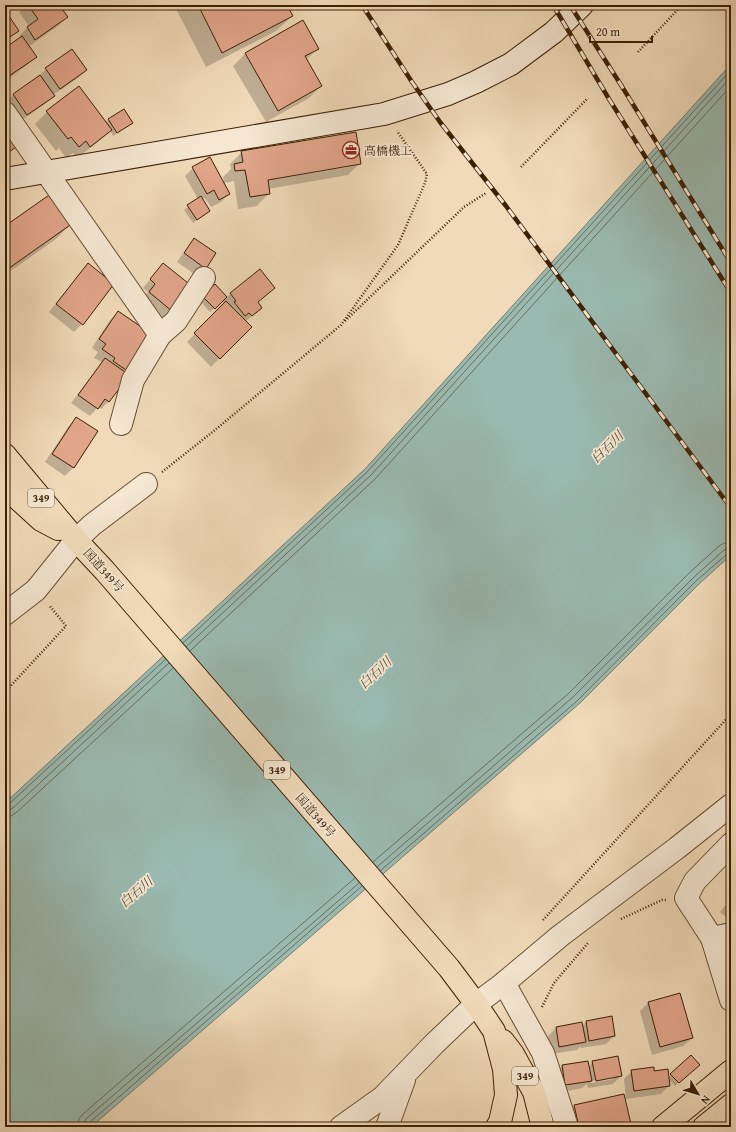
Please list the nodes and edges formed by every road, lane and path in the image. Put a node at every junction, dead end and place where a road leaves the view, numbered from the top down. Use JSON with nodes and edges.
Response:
{"nodes":[{"id":1,"x":582,"y":5,"type":"edge"},
{"id":2,"x":682,"y":5,"type":"edge"},
{"id":3,"x":638,"y":52,"type":"dead end"},
{"id":4,"x":588,"y":98,"type":"dead end"},
{"id":5,"x":5,"y":114,"type":"edge"},
{"id":6,"x":384,"y":114,"type":"junction"},
{"id":7,"x":521,"y":167,"type":"dead end"},
{"id":8,"x":45,"y":171,"type":"junction"},
{"id":9,"x":5,"y":179,"type":"edge"},
{"id":10,"x":486,"y":193,"type":"dead end"},
{"id":11,"x":204,"y":278,"type":"dead end"},
{"id":12,"x":341,"y":325,"type":"junction"},
{"id":13,"x":160,"y":335,"type":"junction"},
{"id":14,"x":121,"y":424,"type":"dead end"},
{"id":15,"x":5,"y":455,"type":"edge"},
{"id":16,"x":146,"y":484,"type":"joint"},
{"id":17,"x":5,"y":487,"type":"edge"},
{"id":18,"x":76,"y":540,"type":"junction"},
{"id":19,"x":36,"y":590,"type":"junction"},
{"id":20,"x":5,"y":614,"type":"edge"},
{"id":21,"x":5,"y":692,"type":"edge"},
{"id":22,"x":731,"y":714,"type":"edge"},
{"id":23,"x":731,"y":805,"type":"edge"},
{"id":24,"x":731,"y":844,"type":"edge"},
{"id":25,"x":686,"y":898,"type":"junction"},
{"id":26,"x":618,"y":920,"type":"dead end"},
{"id":27,"x":722,"y":936,"type":"edge"},
{"id":28,"x":589,"y":942,"type":"dead end"},
{"id":29,"x":543,"y":950,"type":"junction"},
{"id":30,"x":504,"y":983,"type":"junction"},
{"id":31,"x":731,"y":1000,"type":"edge"},
{"id":32,"x":476,"y":1004,"type":"junction"},
{"id":33,"x":540,"y":1011,"type":"dead end"},
{"id":34,"x":494,"y":1031,"type":"junction"},
{"id":35,"x":408,"y":1071,"type":"junction"},
{"id":36,"x":731,"y":1071,"type":"edge"},
{"id":37,"x":731,"y":1105,"type":"edge"},
{"id":38,"x":341,"y":1127,"type":"edge"},
{"id":39,"x":387,"y":1127,"type":"edge"},
{"id":40,"x":497,"y":1127,"type":"edge"},
{"id":41,"x":543,"y":1127,"type":"edge"},
{"id":42,"x":568,"y":1127,"type":"edge"},
{"id":43,"x":663,"y":1127,"type":"edge"},
{"id":44,"x":704,"y":1127,"type":"edge"}],
"edges":[{"from":1,"to":6,"type":"street"},
{"from":2,"to":3,"type":"path"},
{"from":4,"to":7,"type":"path"},
{"from":5,"to":8,"type":"street"},
{"from":6,"to":8,"type":"street"},
{"from":6,"to":12,"type":"path"},
{"from":8,"to":9,"type":"street"},
{"from":8,"to":13,"type":"street"},
{"from":10,"to":12,"type":"path"},
{"from":11,"to":13,"type":"street"},
{"from":12,"to":16,"type":"path"},
{"from":13,"to":14,"type":"street"},
{"from":15,"to":18,"type":"highway","name":"国道349号","number":"349"},
{"from":16,"to":18,"type":"street"},
{"from":17,"to":18,"type":"highway","number":"349"},
{"from":18,"to":19,"type":"street"},
{"from":18,"to":32,"type":"highway","name":"国道349号","number":"349"},
{"from":19,"to":20,"type":"street"},
{"from":19,"to":21,"type":"path"},
{"from":22,"to":29,"type":"path"},
{"from":23,"to":29,"type":"street"},
{"from":24,"to":25,"type":"street"},
{"from":25,"to":26,"type":"path"},
{"from":25,"to":27,"type":"street"},
{"from":27,"to":31,"type":"street"},
{"from":28,"to":33,"type":"path"},
{"from":29,"to":30,"type":"street"},
{"from":30,"to":32,"type":"street"},
{"from":30,"to":42,"type":"street"},
{"from":32,"to":34,"type":"highway","name":"国道349号","number":"349"},
{"from":32,"to":35,"type":"street"},
{"from":34,"to":40,"type":"highway","name":"国道349号","number":"349"},
{"from":34,"to":41,"type":"highway","number":"349"},
{"from":35,"to":38,"type":"street"},
{"from":35,"to":39,"type":"street"},
{"from":36,"to":43,"type":"highway"},
{"from":37,"to":44,"type":"highway"}]}
